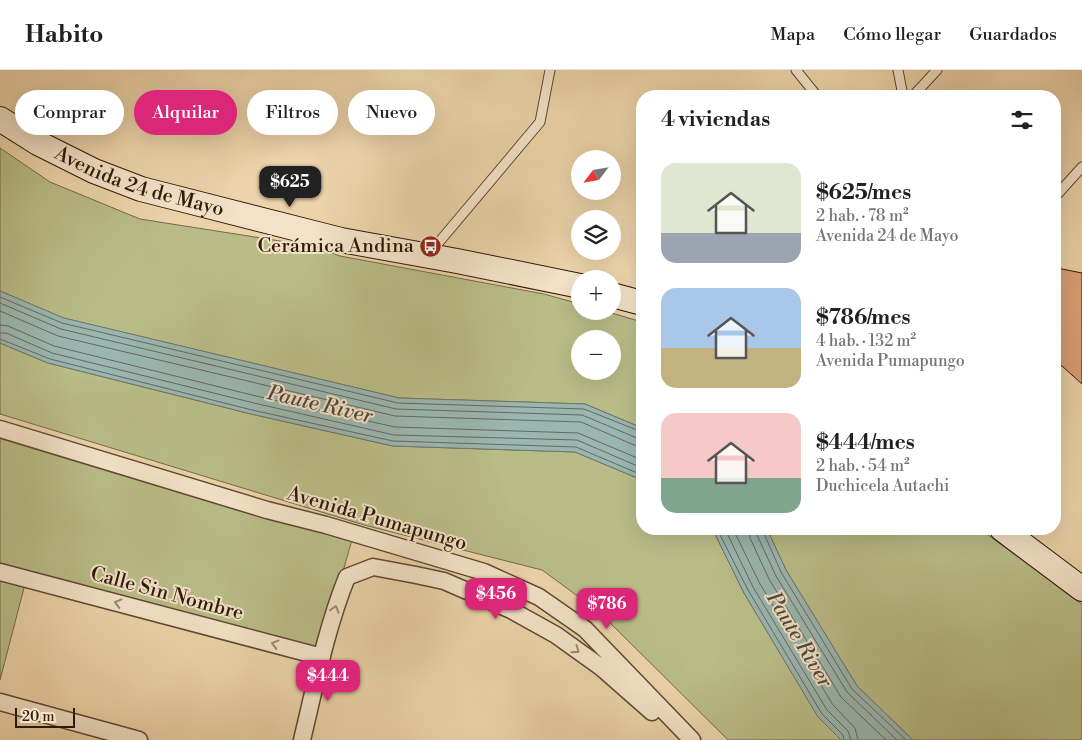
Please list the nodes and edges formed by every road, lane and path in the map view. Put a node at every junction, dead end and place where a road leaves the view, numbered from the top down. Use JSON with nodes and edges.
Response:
{"nodes":[{"id":1,"x":550,"y":70,"type":"edge"},
{"id":2,"x":796,"y":70,"type":"edge"},
{"id":3,"x":898,"y":70,"type":"edge"},
{"id":4,"x":937,"y":70,"type":"edge"},
{"id":5,"x":812,"y":90,"type":"edge"},
{"id":6,"x":902,"y":90,"type":"edge"},
{"id":7,"x":919,"y":90,"type":"edge"},
{"id":8,"x":0,"y":120,"type":"edge"},
{"id":9,"x":1082,"y":167,"type":"edge"},
{"id":10,"x":1061,"y":190,"type":"edge"},
{"id":11,"x":428,"y":256,"type":"junction"},
{"id":12,"x":571,"y":284,"type":"edge"},
{"id":13,"x":621,"y":297,"type":"edge"},
{"id":14,"x":636,"y":301,"type":"edge"},
{"id":15,"x":0,"y":429,"type":"edge"},
{"id":16,"x":1010,"y":535,"type":"edge"},
{"id":17,"x":0,"y":572,"type":"edge"},
{"id":18,"x":1082,"y":589,"type":"edge"},
{"id":19,"x":322,"y":657,"type":"junction"},
{"id":20,"x":0,"y":702,"type":"edge"},
{"id":21,"x":139,"y":740,"type":"edge"},
{"id":22,"x":302,"y":740,"type":"edge"},
{"id":23,"x":682,"y":740,"type":"edge"},
{"id":24,"x":692,"y":740,"type":"edge"}],
"edges":[{"from":1,"to":11,"type":"lane"},
{"from":2,"to":5,"type":"lane"},
{"from":3,"to":6,"type":"lane"},
{"from":4,"to":7,"type":"lane"},
{"from":8,"to":11,"type":"main road","name":"Avenida 24 de Mayo"},
{"from":9,"to":10,"type":"lane"},
{"from":11,"to":12,"type":"main road","name":"Avenida 24 de Mayo"},
{"from":13,"to":14,"type":"main road"},
{"from":15,"to":24,"type":"street","name":"Avenida Pumapungo"},
{"from":16,"to":18,"type":"main road"},
{"from":19,"to":17,"type":"street","name":"Calle Sin Nombre","one_way":true},
{"from":19,"to":22,"type":"street"},
{"from":19,"to":23,"type":"street","one_way":true},
{"from":20,"to":21,"type":"street"}]}
